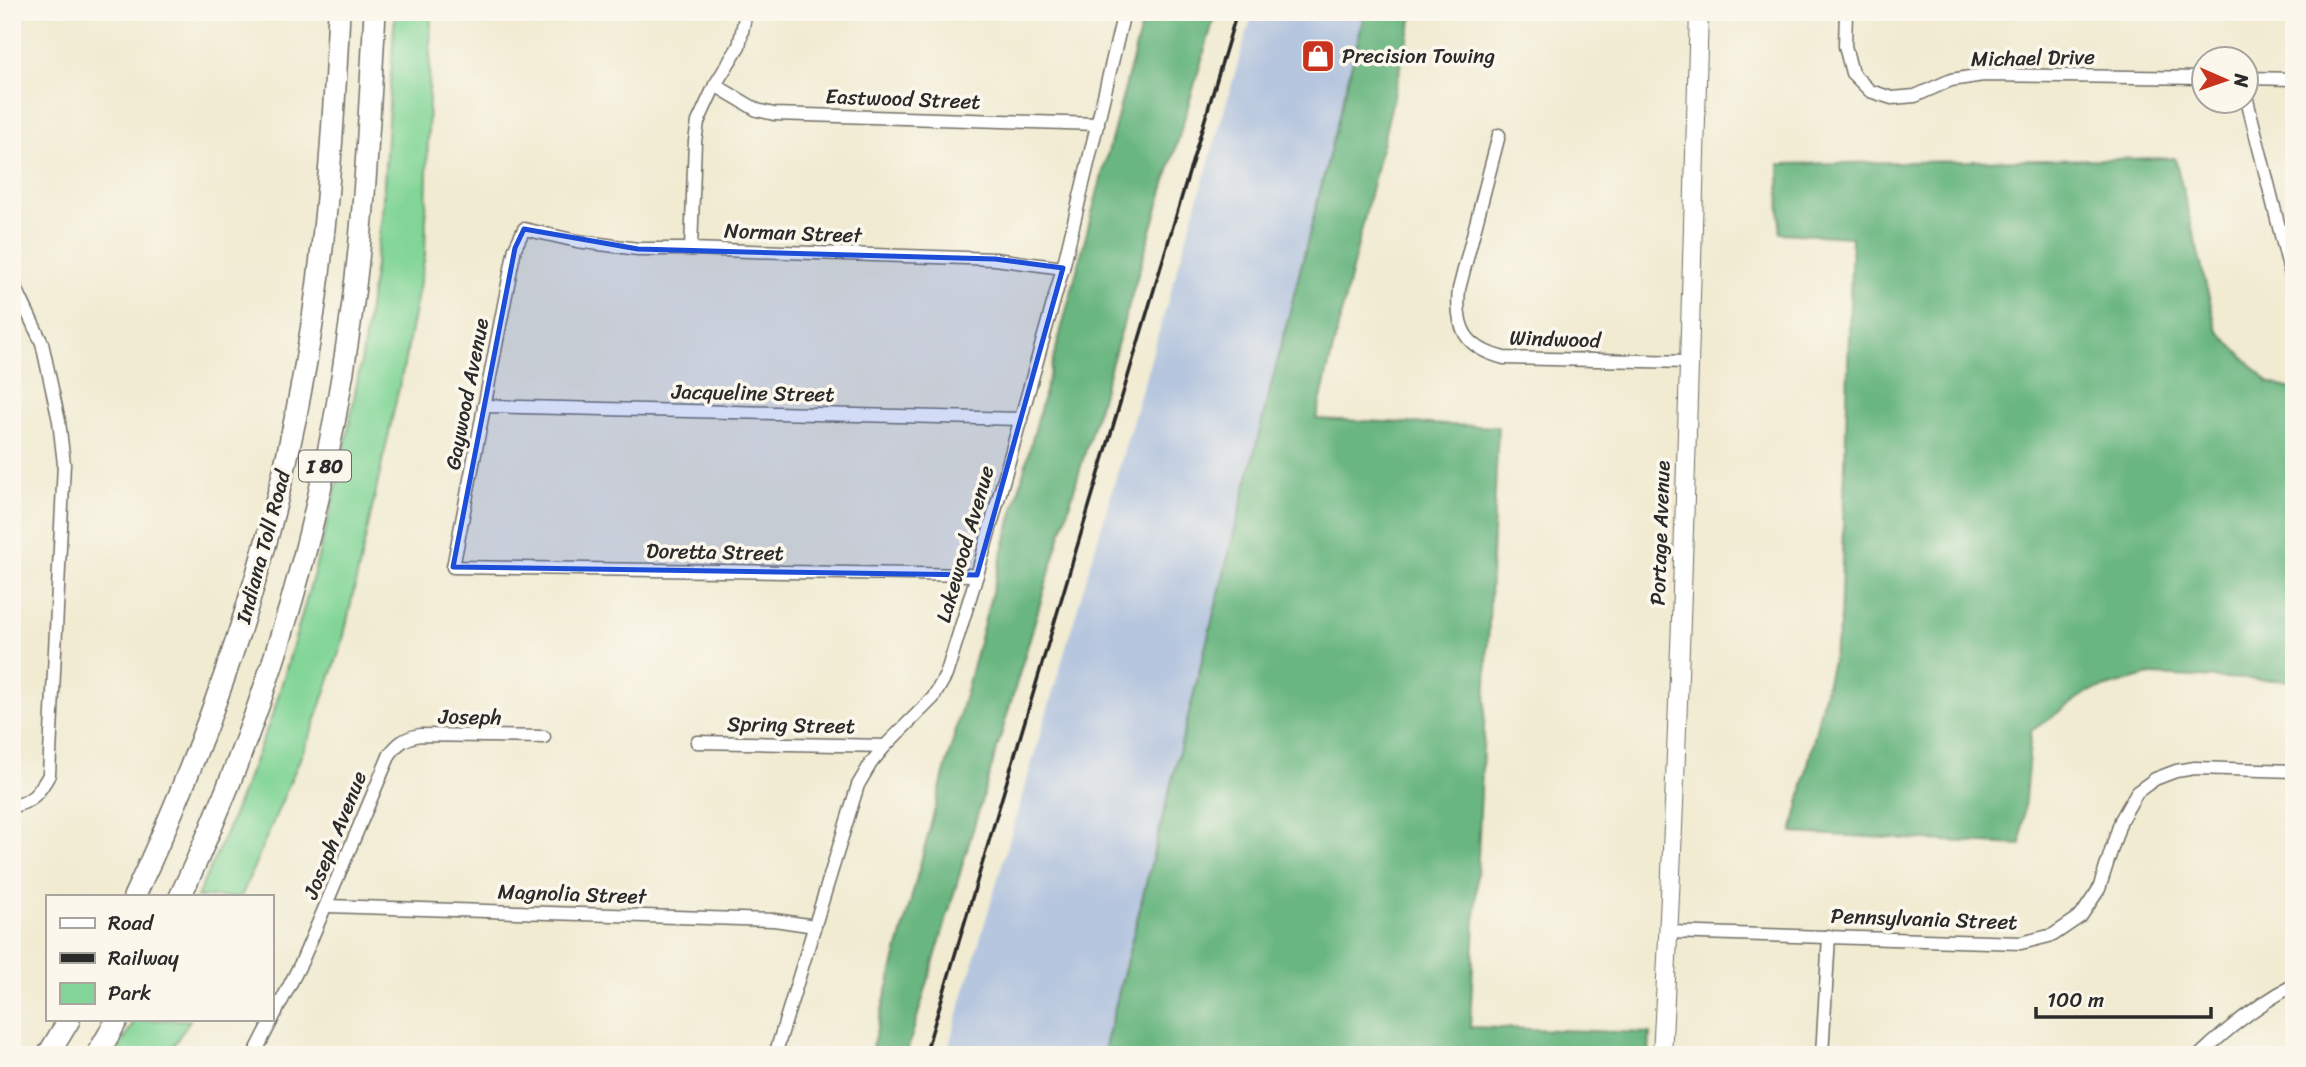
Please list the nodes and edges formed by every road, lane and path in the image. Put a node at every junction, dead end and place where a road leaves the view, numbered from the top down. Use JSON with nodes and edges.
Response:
{"nodes":[{"id":1,"x":340,"y":12,"type":"edge"},
{"id":2,"x":375,"y":12,"type":"edge"},
{"id":3,"x":746,"y":12,"type":"edge"},
{"id":4,"x":1124,"y":12,"type":"edge"},
{"id":5,"x":1699,"y":12,"type":"edge"},
{"id":6,"x":1846,"y":12,"type":"edge"},
{"id":7,"x":2190,"y":78,"type":"edge"},
{"id":8,"x":2260,"y":78,"type":"edge"},
{"id":9,"x":2294,"y":79,"type":"edge"},
{"id":10,"x":715,"y":85,"type":"junction"},
{"id":11,"x":2251,"y":116,"type":"edge"},
{"id":12,"x":1098,"y":124,"type":"junction"},
{"id":13,"x":1499,"y":135,"type":"dead end"},
{"id":14,"x":524,"y":229,"type":"joint"},
{"id":15,"x":691,"y":249,"type":"junction"},
{"id":16,"x":1063,"y":268,"type":"junction"},
{"id":17,"x":2294,"y":287,"type":"edge"},
{"id":18,"x":14,"y":289,"type":"edge"},
{"id":19,"x":1689,"y":362,"type":"junction"},
{"id":20,"x":484,"y":406,"type":"junction"},
{"id":21,"x":1021,"y":419,"type":"junction"},
{"id":22,"x":453,"y":567,"type":"joint"},
{"id":23,"x":977,"y":575,"type":"junction"},
{"id":24,"x":544,"y":737,"type":"dead end"},
{"id":25,"x":697,"y":742,"type":"dead end"},
{"id":26,"x":398,"y":743,"type":"joint"},
{"id":27,"x":885,"y":746,"type":"junction"},
{"id":28,"x":2294,"y":771,"type":"edge"},
{"id":29,"x":12,"y":806,"type":"edge"},
{"id":30,"x":135,"y":895,"type":"edge"},
{"id":31,"x":181,"y":895,"type":"edge"},
{"id":32,"x":327,"y":906,"type":"junction"},
{"id":33,"x":815,"y":926,"type":"junction"},
{"id":34,"x":1669,"y":932,"type":"junction"},
{"id":35,"x":1829,"y":936,"type":"junction"},
{"id":36,"x":2294,"y":985,"type":"edge"},
{"id":37,"x":273,"y":1018,"type":"edge"},
{"id":38,"x":68,"y":1021,"type":"edge"},
{"id":39,"x":116,"y":1021,"type":"edge"},
{"id":40,"x":271,"y":1021,"type":"edge"},
{"id":41,"x":48,"y":1055,"type":"edge"},
{"id":42,"x":97,"y":1055,"type":"edge"},
{"id":43,"x":254,"y":1055,"type":"edge"},
{"id":44,"x":775,"y":1055,"type":"edge"},
{"id":45,"x":1662,"y":1055,"type":"edge"},
{"id":46,"x":1822,"y":1055,"type":"edge"},
{"id":47,"x":2200,"y":1055,"type":"edge"}],
"edges":[{"from":1,"to":30,"type":"highway","name":"Indiana Toll Road","number":"I 80"},
{"from":2,"to":31,"type":"highway","name":"Indiana Toll Road","number":"I 80"},
{"from":3,"to":10,"type":"street"},
{"from":4,"to":12,"type":"street","name":"Lakewood Avenue"},
{"from":5,"to":19,"type":"street","name":"Portage Avenue"},
{"from":6,"to":7,"type":"street","name":"Michael Drive"},
{"from":8,"to":9,"type":"street"},
{"from":10,"to":12,"type":"street","name":"Eastwood Street"},
{"from":10,"to":15,"type":"street"},
{"from":11,"to":17,"type":"street"},
{"from":12,"to":16,"type":"street","name":"Lakewood Avenue"},
{"from":13,"to":19,"type":"street","name":"Windwood"},
{"from":14,"to":15,"type":"street","name":"Norman Street"},
{"from":14,"to":20,"type":"street","name":"Gaywood Avenue"},
{"from":15,"to":16,"type":"street","name":"Norman Street"},
{"from":16,"to":21,"type":"street","name":"Lakewood Avenue"},
{"from":18,"to":29,"type":"street"},
{"from":19,"to":34,"type":"street","name":"Portage Avenue"},
{"from":20,"to":21,"type":"street","name":"Jacqueline Street"},
{"from":20,"to":22,"type":"street","name":"Gaywood Avenue"},
{"from":21,"to":23,"type":"street","name":"Lakewood Avenue"},
{"from":22,"to":23,"type":"street","name":"Doretta Street"},
{"from":23,"to":27,"type":"street","name":"Lakewood Avenue"},
{"from":24,"to":26,"type":"street","name":"Joseph"},
{"from":25,"to":27,"type":"street","name":"Spring Street"},
{"from":26,"to":32,"type":"street","name":"Joseph Avenue"},
{"from":27,"to":33,"type":"street","name":"Lakewood Avenue"},
{"from":28,"to":35,"type":"street","name":"Pennsylvania Street"},
{"from":32,"to":33,"type":"street","name":"Magnolia Street"},
{"from":32,"to":37,"type":"street","name":"Joseph Avenue"},
{"from":33,"to":44,"type":"street","name":"Lakewood Avenue"},
{"from":34,"to":35,"type":"street","name":"Pennsylvania Street"},
{"from":34,"to":45,"type":"street","name":"Portage Avenue"},
{"from":35,"to":46,"type":"street"},
{"from":36,"to":47,"type":"street"},
{"from":38,"to":41,"type":"highway"},
{"from":39,"to":42,"type":"highway"},
{"from":40,"to":43,"type":"street","name":"Joseph Avenue"}]}
